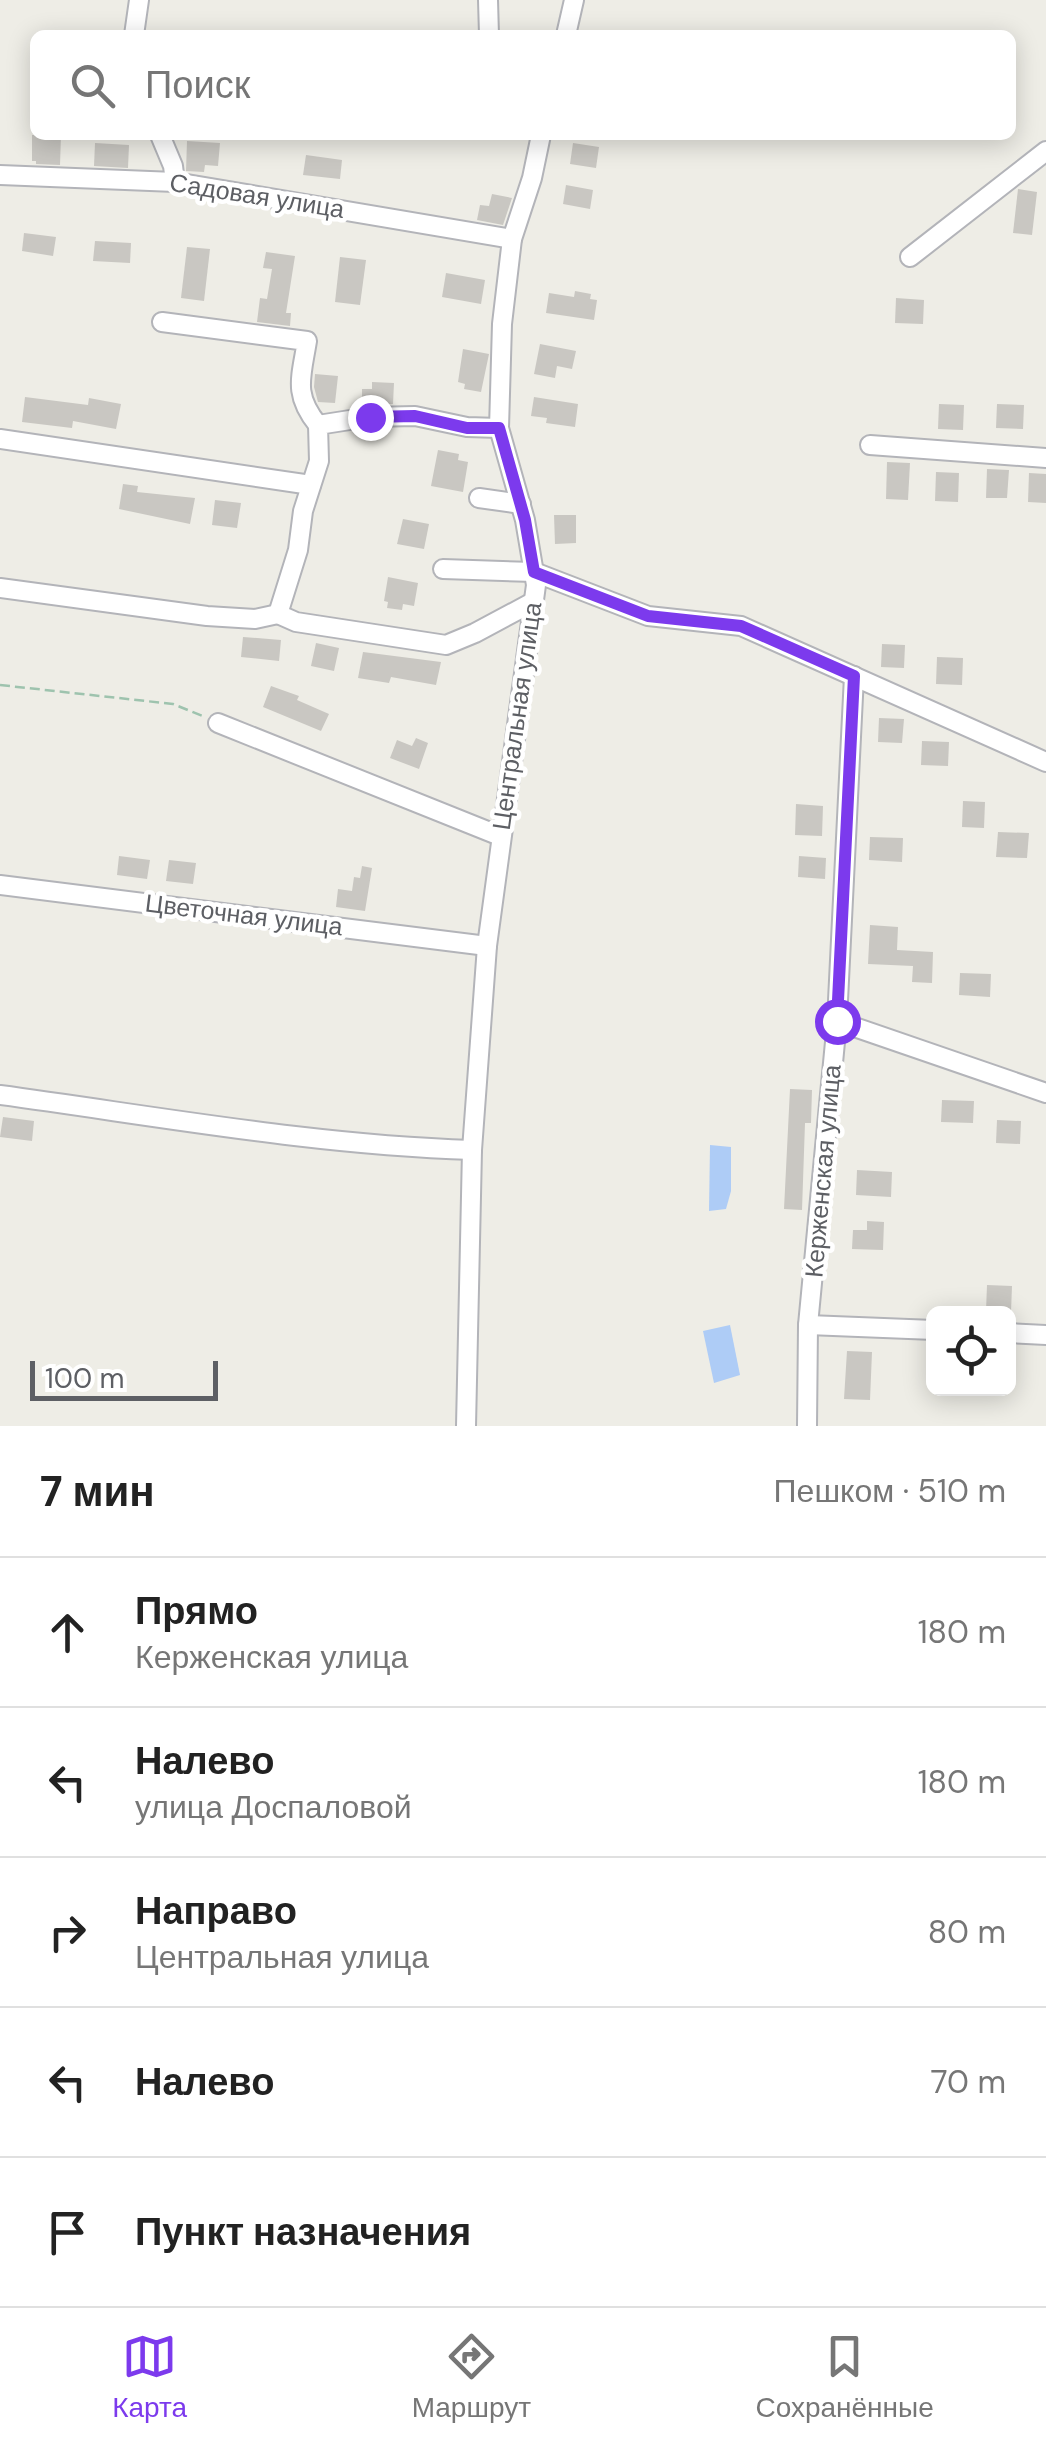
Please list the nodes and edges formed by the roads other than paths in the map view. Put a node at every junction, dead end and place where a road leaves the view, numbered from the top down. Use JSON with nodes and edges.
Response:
{"nodes":[{"id":1,"x":139,"y":0,"type":"edge"},
{"id":2,"x":488,"y":0,"type":"edge"},
{"id":3,"x":574,"y":0,"type":"edge"},
{"id":4,"x":135,"y":30,"type":"edge"},
{"id":5,"x":489,"y":30,"type":"edge"},
{"id":6,"x":567,"y":30,"type":"edge"},
{"id":7,"x":162,"y":140,"type":"edge"},
{"id":8,"x":540,"y":140,"type":"edge"},
{"id":9,"x":1046,"y":151,"type":"edge"},
{"id":10,"x":0,"y":174,"type":"edge"},
{"id":11,"x":175,"y":182,"type":"junction"},
{"id":12,"x":512,"y":239,"type":"junction"},
{"id":13,"x":910,"y":256,"type":"dead end"},
{"id":14,"x":162,"y":322,"type":"dead end"},
{"id":15,"x":318,"y":425,"type":"junction"},
{"id":16,"x":499,"y":428,"type":"junction"},
{"id":17,"x":0,"y":439,"type":"edge"},
{"id":18,"x":870,"y":445,"type":"dead end"},
{"id":19,"x":1046,"y":458,"type":"edge"},
{"id":20,"x":311,"y":484,"type":"junction"},
{"id":21,"x":480,"y":498,"type":"dead end"},
{"id":22,"x":521,"y":504,"type":"junction"},
{"id":23,"x":443,"y":569,"type":"dead end"},
{"id":24,"x":534,"y":572,"type":"junction"},
{"id":25,"x":0,"y":588,"type":"edge"},
{"id":26,"x":533,"y":602,"type":"junction"},
{"id":27,"x":278,"y":614,"type":"junction"},
{"id":28,"x":854,"y":676,"type":"junction"},
{"id":29,"x":218,"y":722,"type":"road end"},
{"id":30,"x":1046,"y":762,"type":"edge"},
{"id":31,"x":500,"y":836,"type":"junction"},
{"id":32,"x":0,"y":885,"type":"edge"},
{"id":33,"x":487,"y":946,"type":"junction"},
{"id":34,"x":837,"y":1021,"type":"junction"},
{"id":35,"x":1046,"y":1093,"type":"edge"},
{"id":36,"x":0,"y":1095,"type":"edge"},
{"id":37,"x":472,"y":1150,"type":"junction"},
{"id":38,"x":808,"y":1325,"type":"junction"},
{"id":39,"x":926,"y":1330,"type":"edge"},
{"id":40,"x":1016,"y":1333,"type":"edge"},
{"id":41,"x":1046,"y":1335,"type":"edge"},
{"id":42,"x":466,"y":1426,"type":"edge"},
{"id":43,"x":807,"y":1426,"type":"edge"}],
"edges":[{"from":1,"to":4,"type":"street"},
{"from":2,"to":5,"type":"street"},
{"from":3,"to":6,"type":"street"},
{"from":7,"to":11,"type":"street"},
{"from":8,"to":12,"type":"street","name":"Центральная улица"},
{"from":9,"to":13,"type":"street"},
{"from":10,"to":11,"type":"street","name":"Садовая улица"},
{"from":11,"to":12,"type":"street","name":"Садовая улица"},
{"from":12,"to":16,"type":"street","name":"Центральная улица"},
{"from":14,"to":15,"type":"street"},
{"from":15,"to":16,"type":"street"},
{"from":15,"to":20,"type":"street"},
{"from":16,"to":22,"type":"street","name":"Центральная улица"},
{"from":17,"to":20,"type":"street"},
{"from":18,"to":19,"type":"street"},
{"from":20,"to":27,"type":"street"},
{"from":21,"to":22,"type":"street"},
{"from":22,"to":24,"type":"street","name":"Центральная улица"},
{"from":23,"to":24,"type":"street"},
{"from":24,"to":26,"type":"street","name":"Центральная улица"},
{"from":24,"to":28,"type":"street"},
{"from":25,"to":27,"type":"street"},
{"from":26,"to":27,"type":"street"},
{"from":26,"to":31,"type":"street","name":"Центральная улица"},
{"from":28,"to":30,"type":"street"},
{"from":28,"to":34,"type":"street","name":"Керженская улица"},
{"from":29,"to":31,"type":"street"},
{"from":31,"to":33,"type":"street","name":"Центральная улица"},
{"from":32,"to":33,"type":"street","name":"Цветочная улица"},
{"from":33,"to":37,"type":"street","name":"Центральная улица"},
{"from":34,"to":35,"type":"street"},
{"from":34,"to":38,"type":"street","name":"Керженская улица"},
{"from":36,"to":37,"type":"street"},
{"from":37,"to":42,"type":"street","name":"Центральная улица"},
{"from":38,"to":39,"type":"street"},
{"from":38,"to":43,"type":"street","name":"Керженская улица"},
{"from":40,"to":41,"type":"street"}]}
